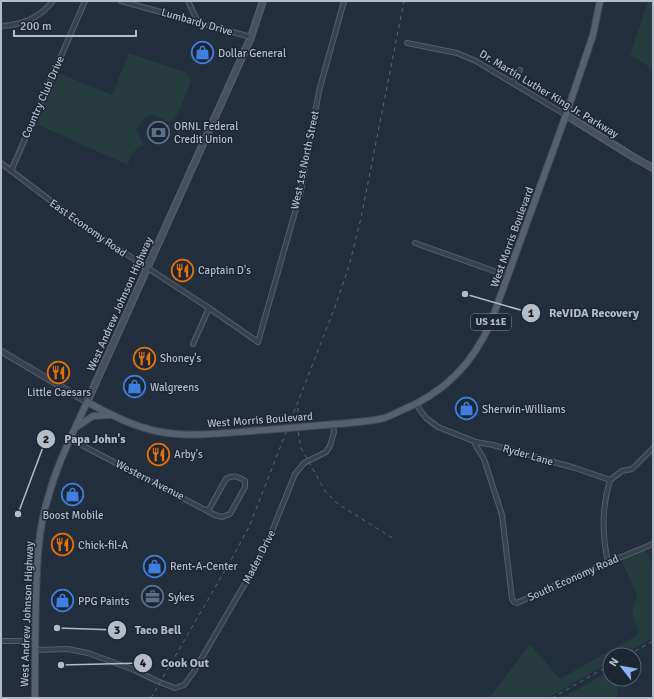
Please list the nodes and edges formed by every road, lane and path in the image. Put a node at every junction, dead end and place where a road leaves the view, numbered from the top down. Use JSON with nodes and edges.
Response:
{"nodes":[{"id":1,"x":53,"y":1,"type":"edge"},
{"id":2,"x":85,"y":1,"type":"edge"},
{"id":3,"x":121,"y":1,"type":"edge"},
{"id":4,"x":188,"y":1,"type":"edge"},
{"id":5,"x":263,"y":1,"type":"edge"},
{"id":6,"x":344,"y":1,"type":"edge"},
{"id":7,"x":600,"y":1,"type":"edge"},
{"id":8,"x":198,"y":22,"type":"junction"},
{"id":9,"x":1,"y":26,"type":"edge"},
{"id":10,"x":251,"y":37,"type":"junction"},
{"id":11,"x":407,"y":43,"type":"dead end"},
{"id":12,"x":520,"y":70,"type":"dead end"},
{"id":13,"x":513,"y":82,"type":"junction"},
{"id":14,"x":566,"y":115,"type":"junction"},
{"id":15,"x":1,"y":163,"type":"edge"},
{"id":16,"x":653,"y":168,"type":"edge"},
{"id":17,"x":11,"y":171,"type":"junction"},
{"id":18,"x":415,"y":243,"type":"dead end"},
{"id":19,"x":147,"y":268,"type":"junction"},
{"id":20,"x":508,"y":276,"type":"junction"},
{"id":21,"x":210,"y":308,"type":"junction"},
{"id":22,"x":258,"y":342,"type":"joint"},
{"id":23,"x":193,"y":344,"type":"dead end"},
{"id":24,"x":1,"y":351,"type":"edge"},
{"id":25,"x":87,"y":402,"type":"junction"},
{"id":26,"x":417,"y":405,"type":"junction"},
{"id":27,"x":112,"y":415,"type":"junction"},
{"id":28,"x":332,"y":425,"type":"junction"},
{"id":29,"x":75,"y":428,"type":"junction"},
{"id":30,"x":70,"y":439,"type":"junction"},
{"id":31,"x":476,"y":442,"type":"junction"},
{"id":32,"x":653,"y":448,"type":"edge"},
{"id":33,"x":610,"y":480,"type":"junction"},
{"id":34,"x":208,"y":511,"type":"junction"},
{"id":35,"x":653,"y":544,"type":"edge"},
{"id":36,"x":608,"y":562,"type":"junction"},
{"id":37,"x":1,"y":641,"type":"edge"},
{"id":38,"x":35,"y":641,"type":"junction"},
{"id":39,"x":35,"y":650,"type":"junction"},
{"id":40,"x":35,"y":698,"type":"edge"}],
"edges":[{"from":1,"to":9,"type":"street"},
{"from":2,"to":17,"type":"street","name":"Country Club Drive"},
{"from":3,"to":8,"type":"street","name":"Lumbardy Drive"},
{"from":4,"to":8,"type":"street"},
{"from":5,"to":10,"type":"main road","name":"West Andrew Johnson Highway"},
{"from":6,"to":22,"type":"street","name":"West 1st North Street"},
{"from":7,"to":14,"type":"main road","name":"West Morris Boulevard","number":"US 11E"},
{"from":8,"to":10,"type":"street","name":"Lumbardy Drive"},
{"from":10,"to":19,"type":"main road","name":"West Andrew Johnson Highway"},
{"from":11,"to":13,"type":"street","name":"Dr. Martin Luther King Jr. Parkway"},
{"from":12,"to":13,"type":"street"},
{"from":13,"to":14,"type":"street","name":"Dr. Martin Luther King Jr. Parkway"},
{"from":14,"to":16,"type":"main road","name":"Dr. Martin Luther King Jr. Parkway"},
{"from":14,"to":20,"type":"main road","name":"West Morris Boulevard","number":"US 11E"},
{"from":15,"to":17,"type":"street","name":"East Economy Road"},
{"from":17,"to":19,"type":"street","name":"East Economy Road"},
{"from":18,"to":20,"type":"street"},
{"from":19,"to":21,"type":"street","name":"East Economy Road"},
{"from":19,"to":25,"type":"main road","name":"West Andrew Johnson Highway"},
{"from":20,"to":26,"type":"main road","name":"West Morris Boulevard","number":"US 11E"},
{"from":21,"to":22,"type":"street","name":"East Economy Road"},
{"from":21,"to":23,"type":"street"},
{"from":24,"to":25,"type":"street"},
{"from":25,"to":27,"type":"main road","name":"West Morris Boulevard","number":"US 11E"},
{"from":25,"to":29,"type":"main road","name":"West Andrew Johnson Highway"},
{"from":26,"to":28,"type":"main road","name":"West Morris Boulevard","number":"US 11E"},
{"from":26,"to":31,"type":"street","name":"Ryder Lane"},
{"from":27,"to":28,"type":"main road","name":"West Morris Boulevard","number":"US 11E","bridge":true},
{"from":27,"to":29,"type":"main road"},
{"from":28,"to":39,"type":"street","name":"Maden Drive"},
{"from":29,"to":30,"type":"main road","name":"West Andrew Johnson Highway"},
{"from":30,"to":34,"type":"street","name":"Western Avenue"},
{"from":30,"to":38,"type":"main road","name":"West Andrew Johnson Highway"},
{"from":31,"to":33,"type":"street","name":"Ryder Lane"},
{"from":31,"to":36,"type":"street","name":"South Economy Road"},
{"from":32,"to":33,"type":"street"},
{"from":33,"to":36,"type":"street"},
{"from":34,"to":34,"type":"street","name":"Western Avenue"},
{"from":35,"to":36,"type":"street","name":"South Economy Road"},
{"from":37,"to":38,"type":"street"},
{"from":38,"to":39,"type":"main road","name":"West Andrew Johnson Highway"},
{"from":39,"to":40,"type":"main road","name":"West Andrew Johnson Highway"}]}
